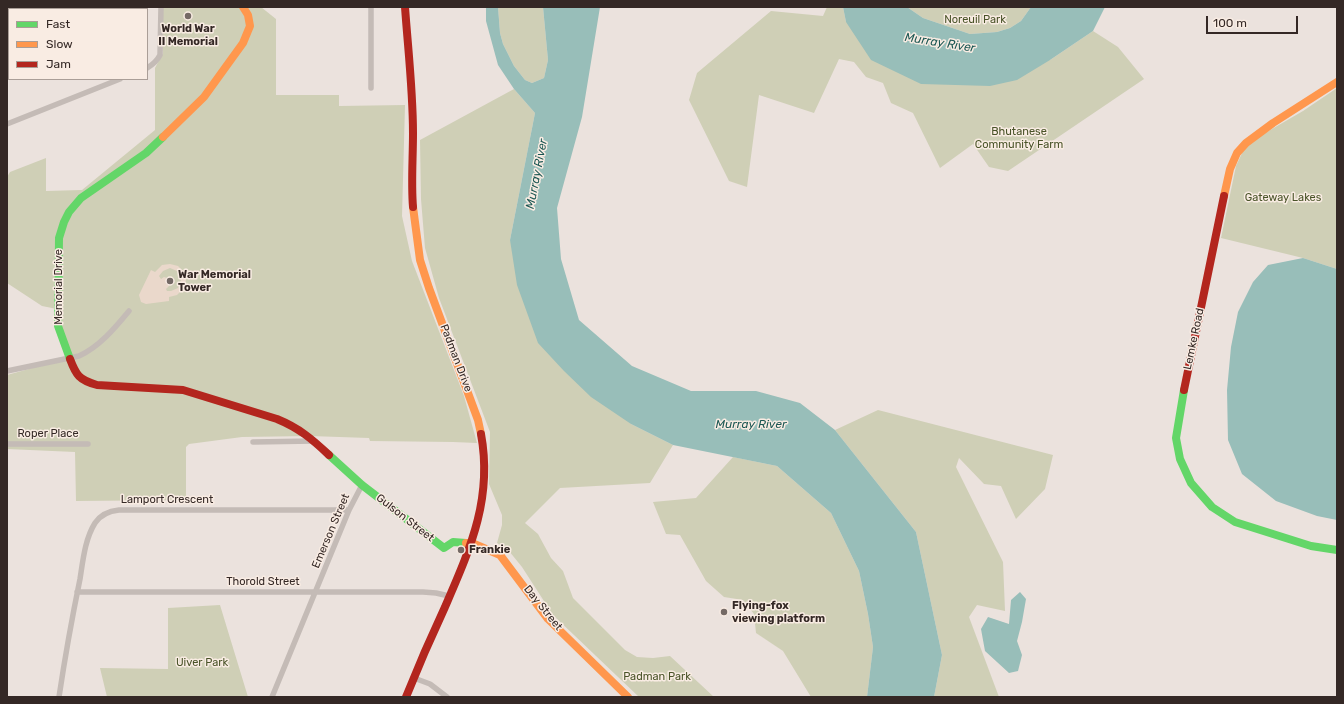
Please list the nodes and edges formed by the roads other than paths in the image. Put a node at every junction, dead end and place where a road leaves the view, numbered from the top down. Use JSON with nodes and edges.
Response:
{"nodes":[{"id":1,"x":161,"y":7,"type":"edge"},
{"id":2,"x":244,"y":7,"type":"edge"},
{"id":3,"x":371,"y":7,"type":"edge"},
{"id":4,"x":405,"y":7,"type":"edge"},
{"id":5,"x":148,"y":68,"type":"edge"},
{"id":6,"x":117,"y":80,"type":"edge"},
{"id":7,"x":1337,"y":82,"type":"edge"},
{"id":8,"x":371,"y":88,"type":"dead end"},
{"id":9,"x":7,"y":124,"type":"edge"},
{"id":10,"x":129,"y":311,"type":"dead end"},
{"id":11,"x":69,"y":358,"type":"junction"},
{"id":12,"x":7,"y":371,"type":"edge"},
{"id":13,"x":314,"y":441,"type":"junction"},
{"id":14,"x":253,"y":442,"type":"dead end"},
{"id":15,"x":7,"y":444,"type":"edge"},
{"id":16,"x":88,"y":444,"type":"dead end"},
{"id":17,"x":362,"y":484,"type":"junction"},
{"id":18,"x":349,"y":510,"type":"junction"},
{"id":19,"x":472,"y":543,"type":"junction"},
{"id":20,"x":1337,"y":550,"type":"edge"},
{"id":21,"x":77,"y":592,"type":"junction"},
{"id":22,"x":316,"y":592,"type":"junction"},
{"id":23,"x":449,"y":596,"type":"junction"},
{"id":24,"x":414,"y":678,"type":"junction"},
{"id":25,"x":59,"y":697,"type":"edge"},
{"id":26,"x":272,"y":697,"type":"edge"},
{"id":27,"x":406,"y":697,"type":"edge"},
{"id":28,"x":447,"y":697,"type":"edge"},
{"id":29,"x":628,"y":697,"type":"edge"}],
"edges":[{"from":1,"to":5,"type":"street"},
{"from":2,"to":11,"type":"street","name":"Memorial Drive"},
{"from":3,"to":8,"type":"street"},
{"from":4,"to":19,"type":"street","name":"Padman Drive"},
{"from":6,"to":9,"type":"street"},
{"from":7,"to":20,"type":"street","name":"Lemke Road"},
{"from":10,"to":11,"type":"street"},
{"from":11,"to":12,"type":"street"},
{"from":11,"to":13,"type":"street","name":"Memorial Drive"},
{"from":13,"to":14,"type":"street"},
{"from":13,"to":17,"type":"street","name":"Memorial Drive"},
{"from":15,"to":16,"type":"street","name":"Roper Place"},
{"from":17,"to":18,"type":"street","name":"Emerson Street"},
{"from":17,"to":19,"type":"street","name":"Gulson Street"},
{"from":18,"to":21,"type":"street","name":"Lamport Crescent"},
{"from":18,"to":22,"type":"street","name":"Emerson Street"},
{"from":19,"to":23,"type":"street","name":"Padman Drive"},
{"from":19,"to":29,"type":"street","name":"Day Street"},
{"from":21,"to":22,"type":"street","name":"Thorold Street"},
{"from":21,"to":25,"type":"street","name":"Lamport Crescent"},
{"from":22,"to":23,"type":"street","name":"Thorold Street"},
{"from":22,"to":26,"type":"street","name":"Emerson Street"},
{"from":23,"to":24,"type":"street","name":"Padman Drive"},
{"from":24,"to":27,"type":"street","name":"Padman Drive"},
{"from":24,"to":28,"type":"street"}]}
